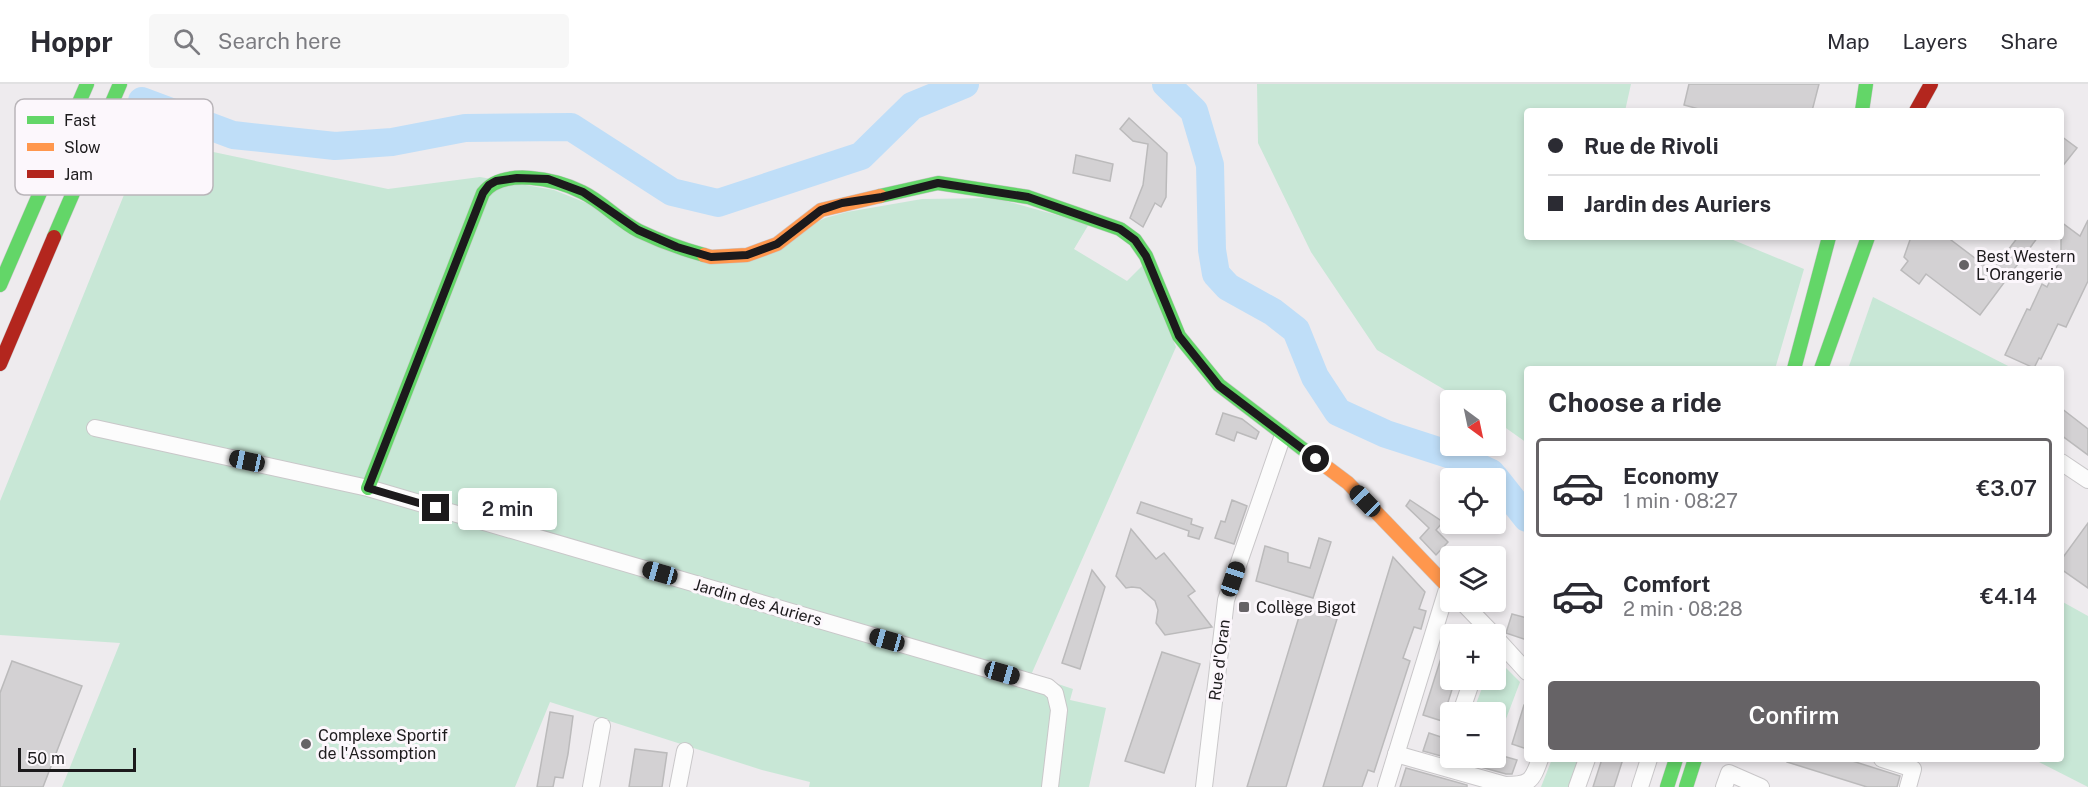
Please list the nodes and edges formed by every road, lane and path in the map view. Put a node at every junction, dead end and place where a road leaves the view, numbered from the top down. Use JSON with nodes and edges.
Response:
{"nodes":[{"id":1,"x":87,"y":84,"type":"edge"},
{"id":2,"x":120,"y":84,"type":"edge"},
{"id":3,"x":1866,"y":84,"type":"edge"},
{"id":4,"x":1931,"y":84,"type":"edge"},
{"id":5,"x":81,"y":99,"type":"edge"},
{"id":6,"x":114,"y":99,"type":"edge"},
{"id":7,"x":1862,"y":108,"type":"edge"},
{"id":8,"x":1918,"y":108,"type":"edge"},
{"id":9,"x":39,"y":195,"type":"edge"},
{"id":10,"x":73,"y":195,"type":"edge"},
{"id":11,"x":1828,"y":240,"type":"edge"},
{"id":12,"x":1867,"y":240,"type":"edge"},
{"id":13,"x":0,"y":285,"type":"edge"},
{"id":14,"x":0,"y":364,"type":"edge"},
{"id":15,"x":1795,"y":366,"type":"edge"},
{"id":16,"x":1822,"y":366,"type":"edge"},
{"id":17,"x":95,"y":428,"type":"dead end"},
{"id":18,"x":1283,"y":435,"type":"junction"},
{"id":19,"x":2064,"y":464,"type":"edge"},
{"id":20,"x":2088,"y":480,"type":"edge"},
{"id":21,"x":368,"y":488,"type":"junction"},
{"id":22,"x":1440,"y":579,"type":"edge"},
{"id":23,"x":1441,"y":612,"type":"edge"},
{"id":24,"x":1471,"y":612,"type":"edge"},
{"id":25,"x":1481,"y":624,"type":"edge"},
{"id":26,"x":1506,"y":650,"type":"edge"},
{"id":27,"x":1524,"y":669,"type":"edge"},
{"id":28,"x":602,"y":726,"type":"dead end"},
{"id":29,"x":685,"y":752,"type":"dead end"},
{"id":30,"x":1396,"y":754,"type":"junction"},
{"id":31,"x":1539,"y":762,"type":"edge"},
{"id":32,"x":1586,"y":762,"type":"edge"},
{"id":33,"x":1648,"y":762,"type":"edge"},
{"id":34,"x":1664,"y":762,"type":"edge"},
{"id":35,"x":1675,"y":762,"type":"edge"},
{"id":36,"x":1694,"y":762,"type":"edge"},
{"id":37,"x":1891,"y":762,"type":"edge"},
{"id":38,"x":1726,"y":780,"type":"edge"},
{"id":39,"x":1477,"y":782,"type":"edge"},
{"id":40,"x":591,"y":787,"type":"edge"},
{"id":41,"x":678,"y":787,"type":"edge"},
{"id":42,"x":1050,"y":787,"type":"edge"},
{"id":43,"x":1204,"y":787,"type":"edge"},
{"id":44,"x":1386,"y":787,"type":"edge"},
{"id":45,"x":1577,"y":787,"type":"edge"},
{"id":46,"x":1641,"y":787,"type":"edge"},
{"id":47,"x":1656,"y":787,"type":"edge"},
{"id":48,"x":1667,"y":787,"type":"edge"},
{"id":49,"x":1686,"y":787,"type":"edge"},
{"id":50,"x":1761,"y":787,"type":"edge"},
{"id":51,"x":1908,"y":787,"type":"edge"}],
"edges":[{"from":1,"to":5,"type":"main road"},
{"from":2,"to":6,"type":"main road"},
{"from":3,"to":7,"type":"main road"},
{"from":4,"to":8,"type":"main road"},
{"from":9,"to":13,"type":"main road"},
{"from":10,"to":14,"type":"main road"},
{"from":11,"to":15,"type":"main road"},
{"from":12,"to":16,"type":"main road"},
{"from":17,"to":21,"type":"street","name":"Jardin des Auriers"},
{"from":18,"to":21,"type":"main road"},
{"from":18,"to":22,"type":"main road"},
{"from":18,"to":43,"type":"street","name":"Rue d'Oran"},
{"from":19,"to":20,"type":"street"},
{"from":21,"to":42,"type":"street","name":"Jardin des Auriers"},
{"from":23,"to":30,"type":"street"},
{"from":24,"to":25,"type":"street"},
{"from":26,"to":27,"type":"street"},
{"from":28,"to":40,"type":"street"},
{"from":29,"to":41,"type":"street"},
{"from":30,"to":39,"type":"street"},
{"from":30,"to":44,"type":"street"},
{"from":31,"to":39,"type":"street"},
{"from":32,"to":45,"type":"street"},
{"from":33,"to":46,"type":"street"},
{"from":34,"to":47,"type":"main road"},
{"from":35,"to":48,"type":"main road"},
{"from":36,"to":49,"type":"main road"},
{"from":37,"to":51,"type":"street"},
{"from":38,"to":50,"type":"street"}]}
